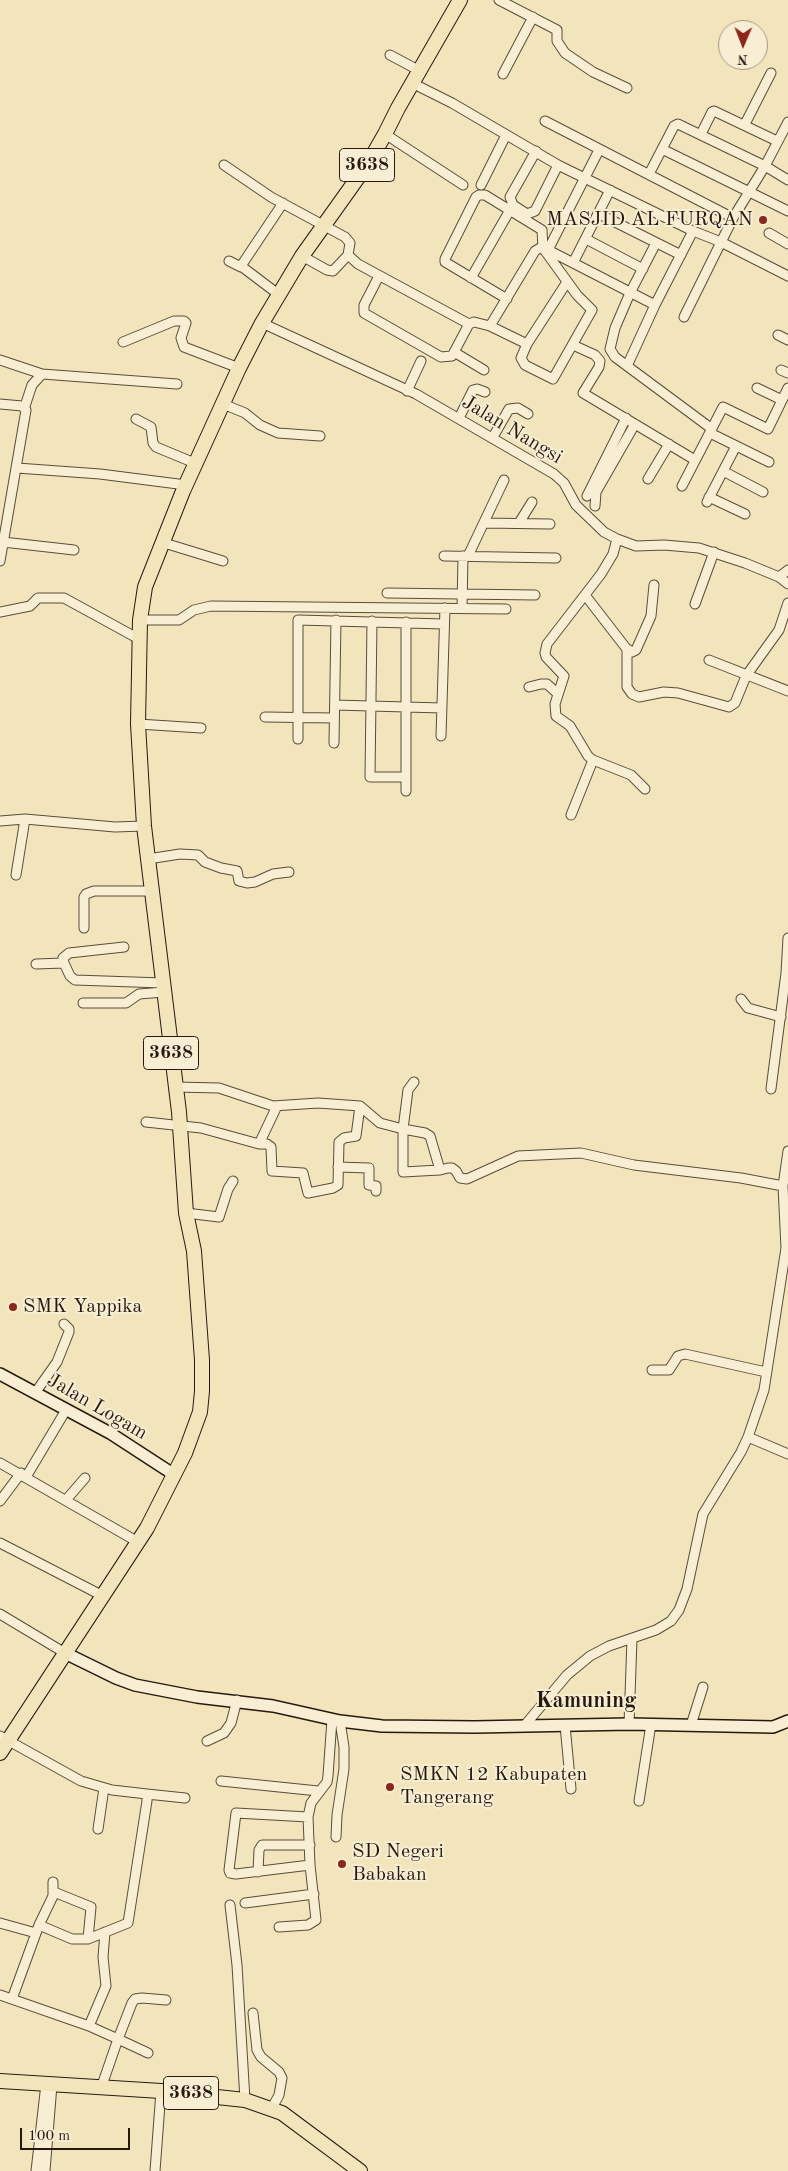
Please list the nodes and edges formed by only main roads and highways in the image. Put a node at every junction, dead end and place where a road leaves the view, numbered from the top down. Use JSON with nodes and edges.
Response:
{"nodes":[{"id":1,"x":460,"y":0,"type":"edge"},
{"id":2,"x":4,"y":1738,"type":"edge"},
{"id":3,"x":0,"y":1753,"type":"edge"},
{"id":4,"x":0,"y":2081,"type":"edge"},
{"id":5,"x":360,"y":2171,"type":"edge"}],
"edges":[{"from":1,"to":2,"type":"main road","number":"3638"},
{"from":2,"to":3,"type":"main road","number":"3638"},
{"from":4,"to":5,"type":"main road","number":"3638"}]}
